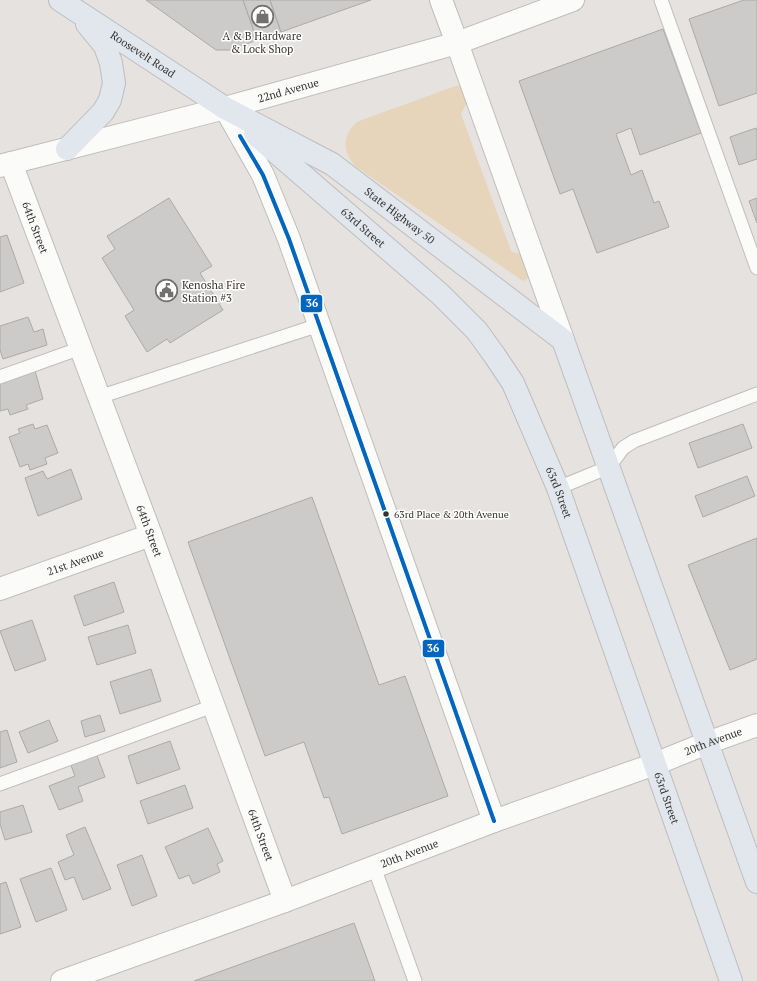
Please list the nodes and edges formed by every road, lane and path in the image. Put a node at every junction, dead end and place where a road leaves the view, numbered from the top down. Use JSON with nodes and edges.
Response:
{"nodes":[{"id":1,"x":441,"y":0,"type":"edge"},
{"id":2,"x":573,"y":0,"type":"edge"},
{"id":3,"x":661,"y":0,"type":"edge"},
{"id":4,"x":68,"y":5,"type":"edge"},
{"id":5,"x":457,"y":43,"type":"junction"},
{"id":6,"x":225,"y":108,"type":"junction"},
{"id":7,"x":67,"y":148,"type":"junction"},
{"id":8,"x":6,"y":165,"type":"edge"},
{"id":9,"x":757,"y":268,"type":"edge"},
{"id":10,"x":319,"y":325,"type":"junction"},
{"id":11,"x":563,"y":340,"type":"junction"},
{"id":12,"x":81,"y":348,"type":"junction"},
{"id":13,"x":0,"y":377,"type":"edge"},
{"id":14,"x":757,"y":394,"type":"edge"},
{"id":15,"x":99,"y":397,"type":"junction"},
{"id":16,"x":608,"y":467,"type":"junction"},
{"id":17,"x":558,"y":488,"type":"junction"},
{"id":18,"x":151,"y":535,"type":"junction"},
{"id":19,"x":0,"y":589,"type":"edge"},
{"id":20,"x":213,"y":706,"type":"junction"},
{"id":21,"x":757,"y":725,"type":"edge"},
{"id":22,"x":707,"y":743,"type":"junction"},
{"id":23,"x":655,"y":764,"type":"junction"},
{"id":24,"x":0,"y":784,"type":"edge"},
{"id":25,"x":494,"y":822,"type":"junction"},
{"id":26,"x":374,"y":867,"type":"junction"},
{"id":27,"x":757,"y":882,"type":"edge"},
{"id":28,"x":285,"y":901,"type":"junction"},
{"id":29,"x":62,"y":981,"type":"edge"},
{"id":30,"x":415,"y":981,"type":"edge"},
{"id":31,"x":731,"y":981,"type":"edge"}],
"edges":[{"from":1,"to":5,"type":"street"},
{"from":2,"to":5,"type":"street","name":"22nd Avenue"},
{"from":3,"to":9,"type":"lane"},
{"from":4,"to":6,"type":"main road","name":"Roosevelt Road"},
{"from":4,"to":7,"type":"main road"},
{"from":5,"to":6,"type":"street","name":"22nd Avenue"},
{"from":5,"to":11,"type":"street"},
{"from":6,"to":7,"type":"street","name":"22nd Avenue"},
{"from":6,"to":10,"type":"street"},
{"from":6,"to":11,"type":"main road","name":"State Highway 50"},
{"from":6,"to":17,"type":"main road","name":"63rd Street"},
{"from":7,"to":8,"type":"street","name":"22nd Avenue"},
{"from":8,"to":12,"type":"street","name":"64th Street"},
{"from":10,"to":15,"type":"lane"},
{"from":10,"to":25,"type":"street"},
{"from":11,"to":16,"type":"main road"},
{"from":12,"to":13,"type":"lane"},
{"from":12,"to":15,"type":"street","name":"64th Street"},
{"from":14,"to":16,"type":"lane"},
{"from":15,"to":18,"type":"street","name":"64th Street"},
{"from":16,"to":17,"type":"lane"},
{"from":16,"to":22,"type":"main road"},
{"from":17,"to":23,"type":"main road","name":"63rd Street"},
{"from":18,"to":19,"type":"street","name":"21st Avenue"},
{"from":18,"to":20,"type":"street","name":"64th Street"},
{"from":20,"to":24,"type":"lane"},
{"from":20,"to":28,"type":"street","name":"64th Street"},
{"from":21,"to":22,"type":"street","name":"20th Avenue"},
{"from":22,"to":23,"type":"street","name":"20th Avenue"},
{"from":22,"to":27,"type":"main road"},
{"from":23,"to":25,"type":"street","name":"20th Avenue"},
{"from":23,"to":31,"type":"main road","name":"63rd Street"},
{"from":25,"to":26,"type":"street","name":"20th Avenue"},
{"from":26,"to":28,"type":"street","name":"20th Avenue"},
{"from":26,"to":30,"type":"lane"},
{"from":28,"to":29,"type":"street","name":"20th Avenue"}]}
